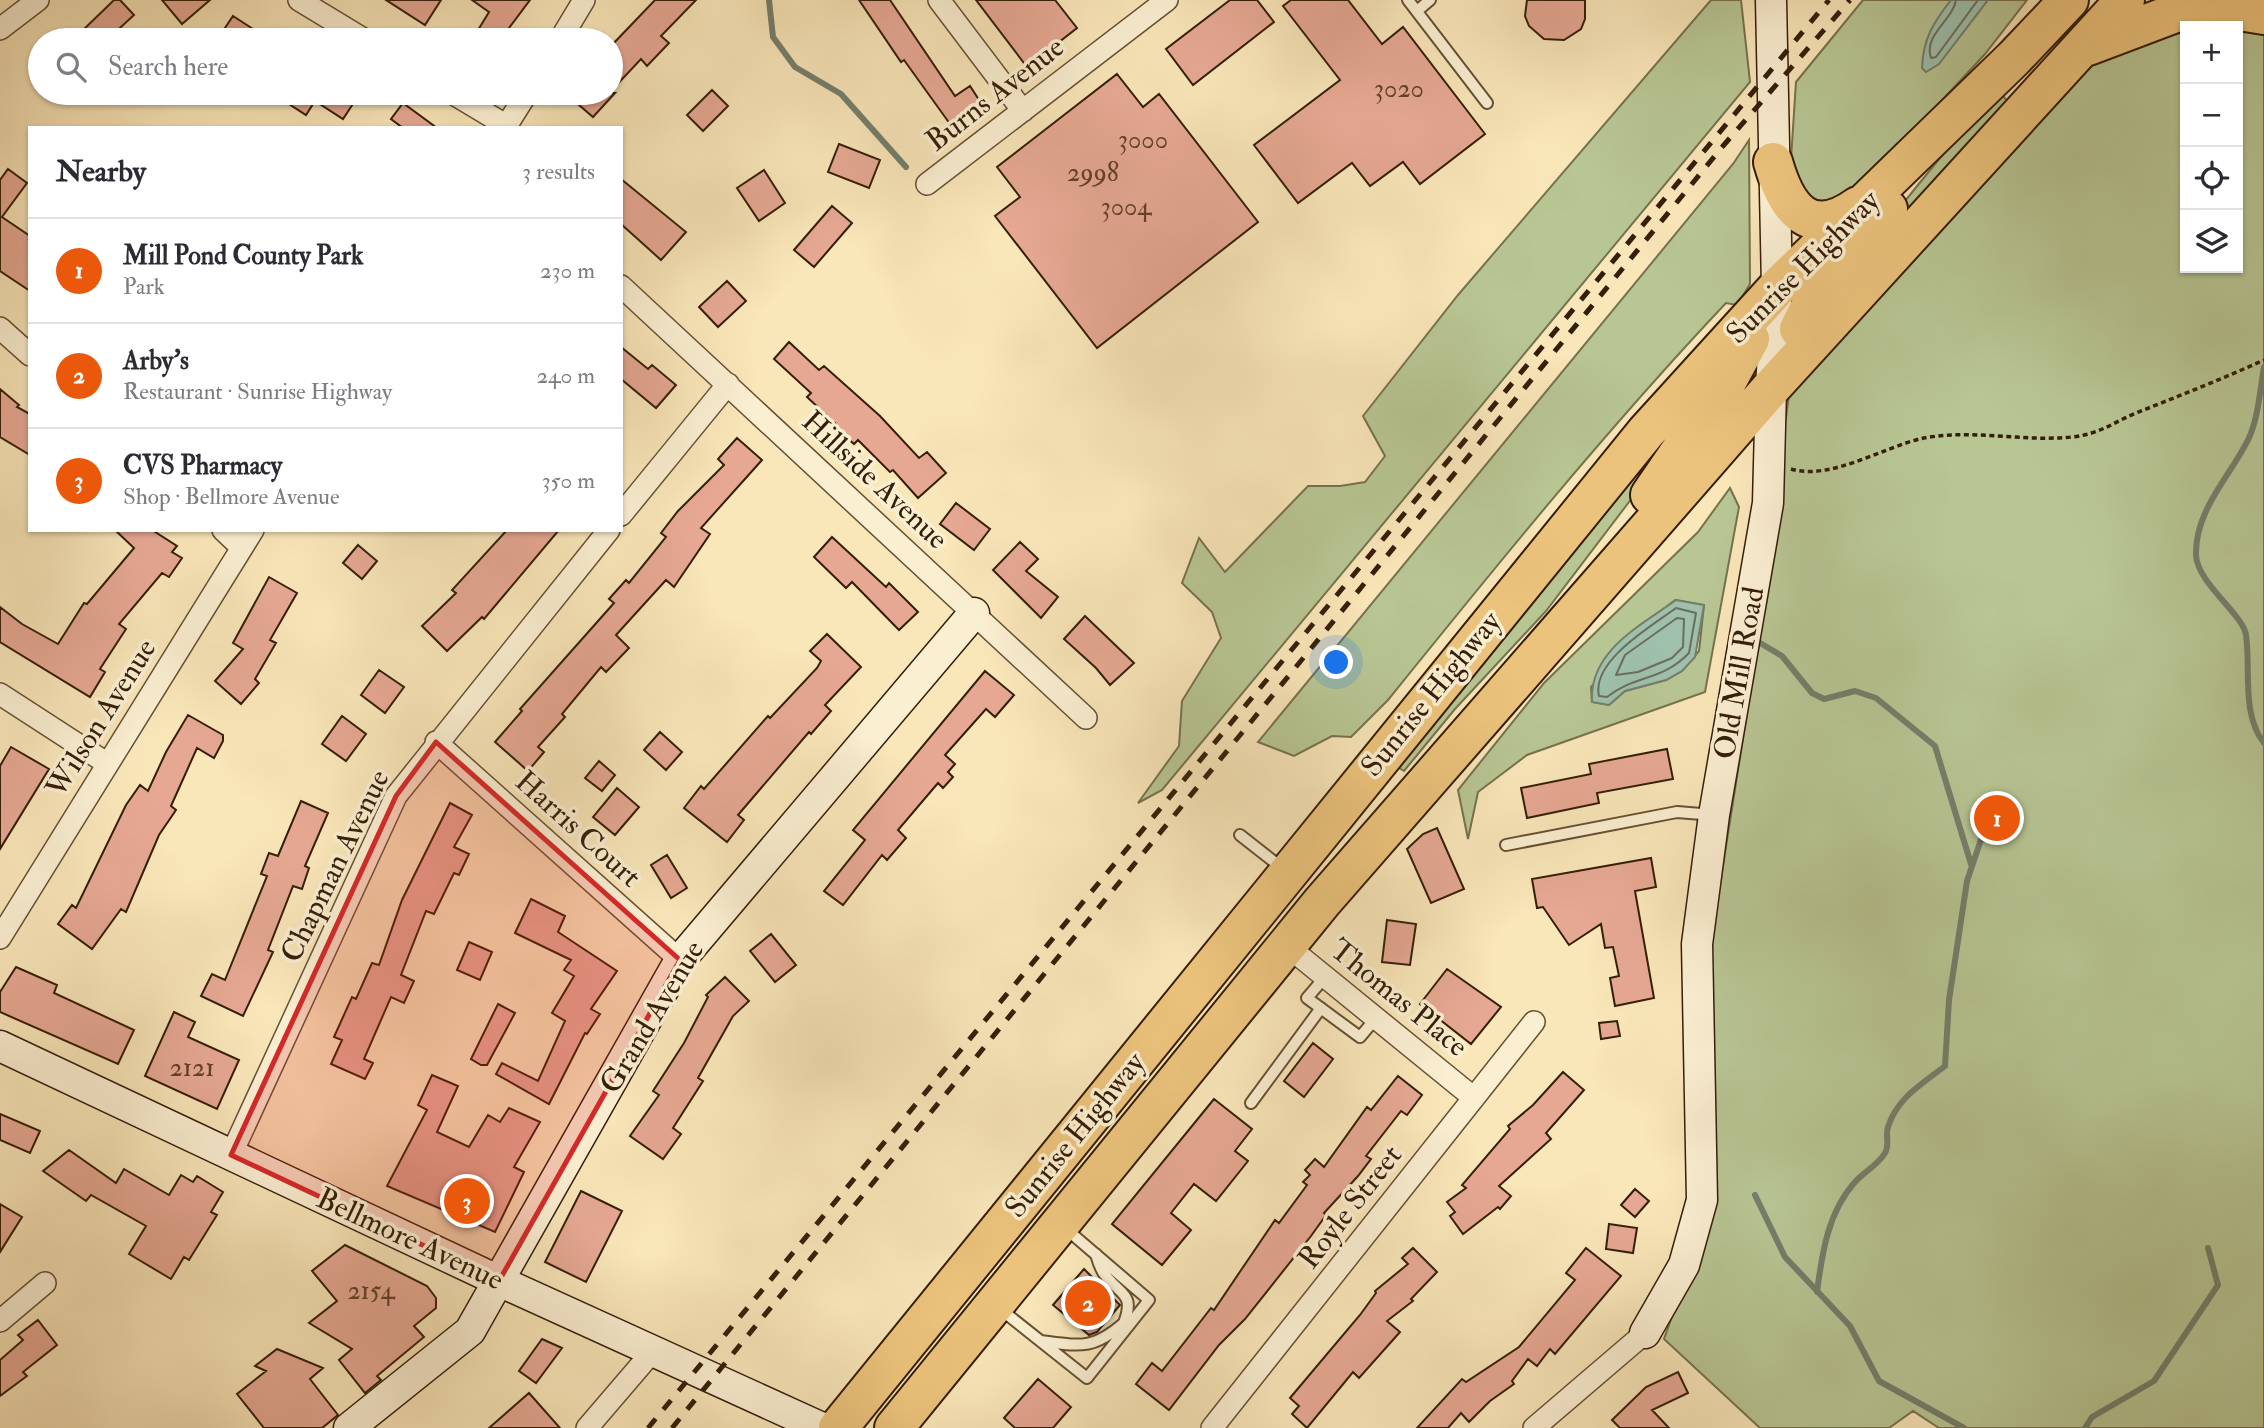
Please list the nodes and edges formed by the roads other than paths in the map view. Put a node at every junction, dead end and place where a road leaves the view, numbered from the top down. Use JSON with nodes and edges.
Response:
{"nodes":[{"id":1,"x":38,"y":0,"type":"edge"},
{"id":2,"x":584,"y":0,"type":"edge"},
{"id":3,"x":939,"y":0,"type":"edge"},
{"id":4,"x":1167,"y":0,"type":"edge"},
{"id":5,"x":1408,"y":0,"type":"edge"},
{"id":6,"x":1430,"y":0,"type":"edge"},
{"id":7,"x":1771,"y":0,"type":"edge"},
{"id":8,"x":2044,"y":0,"type":"edge"},
{"id":9,"x":2069,"y":0,"type":"edge"},
{"id":10,"x":2125,"y":0,"type":"edge"},
{"id":11,"x":313,"y":4,"type":"edge"},
{"id":12,"x":1417,"y":11,"type":"junction"},
{"id":13,"x":2264,"y":15,"type":"edge"},
{"id":14,"x":348,"y":28,"type":"edge"},
{"id":15,"x":566,"y":28,"type":"edge"},
{"id":16,"x":0,"y":29,"type":"edge"},
{"id":17,"x":2079,"y":49,"type":"junction"},
{"id":18,"x":2014,"y":58,"type":"junction"},
{"id":19,"x":1488,"y":103,"type":"dead end"},
{"id":20,"x":471,"y":105,"type":"edge"},
{"id":21,"x":520,"y":105,"type":"edge"},
{"id":22,"x":1023,"y":111,"type":"junction"},
{"id":23,"x":504,"y":126,"type":"edge"},
{"id":24,"x":507,"y":126,"type":"edge"},
{"id":25,"x":1921,"y":149,"type":"junction"},
{"id":26,"x":1773,"y":162,"type":"junction"},
{"id":27,"x":927,"y":184,"type":"dead end"},
{"id":28,"x":1871,"y":197,"type":"junction"},
{"id":29,"x":623,"y":288,"type":"edge"},
{"id":30,"x":1777,"y":288,"type":"junction"},
{"id":31,"x":0,"y":328,"type":"edge"},
{"id":32,"x":28,"y":353,"type":"edge"},
{"id":33,"x":728,"y":384,"type":"junction"},
{"id":34,"x":1770,"y":388,"type":"junction"},
{"id":35,"x":623,"y":513,"type":"edge"},
{"id":36,"x":228,"y":532,"type":"edge"},
{"id":37,"x":607,"y":532,"type":"edge"},
{"id":38,"x":247,"y":539,"type":"edge"},
{"id":39,"x":1613,"y":567,"type":"junction"},
{"id":40,"x":974,"y":613,"type":"junction"},
{"id":41,"x":0,"y":694,"type":"edge"},
{"id":42,"x":1086,"y":718,"type":"dead end"},
{"id":43,"x":436,"y":742,"type":"junction"},
{"id":44,"x":108,"y":764,"type":"junction"},
{"id":45,"x":1714,"y":815,"type":"junction"},
{"id":46,"x":1240,"y":835,"type":"dead end"},
{"id":47,"x":1506,"y":845,"type":"dead end"},
{"id":48,"x":1287,"y":872,"type":"junction"},
{"id":49,"x":1322,"y":902,"type":"junction"},
{"id":50,"x":0,"y":938,"type":"edge"},
{"id":51,"x":1286,"y":945,"type":"junction"},
{"id":52,"x":680,"y":960,"type":"junction"},
{"id":53,"x":1325,"y":977,"type":"junction"},
{"id":54,"x":1321,"y":1008,"type":"junction"},
{"id":55,"x":1376,"y":1018,"type":"junction"},
{"id":56,"x":1534,"y":1022,"type":"dead end"},
{"id":57,"x":3,"y":1051,"type":"edge"},
{"id":58,"x":1474,"y":1098,"type":"junction"},
{"id":59,"x":1251,"y":1103,"type":"dead end"},
{"id":60,"x":231,"y":1155,"type":"junction"},
{"id":61,"x":1060,"y":1224,"type":"junction"},
{"id":62,"x":1096,"y":1253,"type":"junction"},
{"id":63,"x":499,"y":1281,"type":"junction"},
{"id":64,"x":45,"y":1283,"type":"dead end"},
{"id":65,"x":994,"y":1304,"type":"junction"},
{"id":66,"x":0,"y":1321,"type":"edge"},
{"id":67,"x":1644,"y":1333,"type":"joint"},
{"id":68,"x":1041,"y":1341,"type":"junction"},
{"id":69,"x":653,"y":1351,"type":"junction"},
{"id":70,"x":349,"y":1428,"type":"edge"},
{"id":71,"x":587,"y":1428,"type":"edge"},
{"id":72,"x":822,"y":1428,"type":"edge"},
{"id":73,"x":838,"y":1428,"type":"edge"},
{"id":74,"x":894,"y":1428,"type":"edge"},
{"id":75,"x":1212,"y":1428,"type":"edge"},
{"id":76,"x":1534,"y":1428,"type":"edge"}],
"edges":[{"from":1,"to":16,"type":"street"},
{"from":2,"to":15,"type":"street"},
{"from":3,"to":22,"type":"street"},
{"from":4,"to":22,"type":"street","name":"Burns Avenue"},
{"from":5,"to":12,"type":"lane"},
{"from":6,"to":12,"type":"lane"},
{"from":7,"to":26,"type":"street","name":"Old Mill Road"},
{"from":8,"to":18,"type":"highway"},
{"from":9,"to":18,"type":"highway","name":"Sunrise Highway"},
{"from":10,"to":17,"type":"highway","name":"Sunrise Highway"},
{"from":11,"to":14,"type":"street"},
{"from":12,"to":19,"type":"lane"},
{"from":13,"to":17,"type":"highway"},
{"from":17,"to":34,"type":"highway","name":"Sunrise Highway"},
{"from":18,"to":25,"type":"highway","name":"Sunrise Highway"},
{"from":20,"to":23,"type":"street"},
{"from":21,"to":24,"type":"street"},
{"from":22,"to":27,"type":"street","name":"Burns Avenue"},
{"from":25,"to":28,"type":"highway","name":"Sunrise Highway"},
{"from":25,"to":34,"type":"highway"},
{"from":26,"to":28,"type":"highway"},
{"from":26,"to":30,"type":"street","name":"Old Mill Road"},
{"from":28,"to":30,"type":"highway","name":"Sunrise Highway"},
{"from":29,"to":33,"type":"street","name":"Hillside Avenue"},
{"from":30,"to":34,"type":"street","name":"Old Mill Road"},
{"from":30,"to":39,"type":"highway"},
{"from":30,"to":48,"type":"highway","name":"Sunrise Highway"},
{"from":31,"to":32,"type":"street"},
{"from":33,"to":35,"type":"street"},
{"from":33,"to":40,"type":"street","name":"Hillside Avenue"},
{"from":34,"to":39,"type":"highway","name":"Sunrise Highway"},
{"from":34,"to":45,"type":"street","name":"Old Mill Road"},
{"from":36,"to":38,"type":"street"},
{"from":37,"to":43,"type":"street","name":"Chapman Avenue"},
{"from":38,"to":44,"type":"street","name":"Wilson Avenue"},
{"from":39,"to":49,"type":"highway","name":"Sunrise Highway"},
{"from":40,"to":42,"type":"street","name":"Hillside Avenue"},
{"from":40,"to":52,"type":"street","name":"Grand Avenue"},
{"from":41,"to":44,"type":"street"},
{"from":43,"to":52,"type":"street","name":"Harris Court"},
{"from":43,"to":60,"type":"street","name":"Chapman Avenue"},
{"from":44,"to":50,"type":"street","name":"Wilson Avenue"},
{"from":45,"to":47,"type":"lane"},
{"from":45,"to":67,"type":"street","name":"Old Mill Road"},
{"from":46,"to":48,"type":"lane"},
{"from":48,"to":49,"type":"street"},
{"from":48,"to":73,"type":"highway","name":"Sunrise Highway"},
{"from":49,"to":51,"type":"highway","name":"Sunrise Highway"},
{"from":51,"to":53,"type":"street","name":"Thomas Place"},
{"from":51,"to":61,"type":"highway","name":"Sunrise Highway"},
{"from":52,"to":63,"type":"street","name":"Grand Avenue"},
{"from":53,"to":54,"type":"lane"},
{"from":53,"to":55,"type":"street","name":"Thomas Place"},
{"from":54,"to":55,"type":"lane"},
{"from":54,"to":59,"type":"lane"},
{"from":55,"to":58,"type":"street","name":"Thomas Place"},
{"from":56,"to":58,"type":"street","name":"Royle Street"},
{"from":57,"to":60,"type":"street","name":"Bellmore Avenue"},
{"from":58,"to":75,"type":"street","name":"Royle Street"},
{"from":60,"to":63,"type":"street","name":"Bellmore Avenue"},
{"from":61,"to":62,"type":"lane"},
{"from":61,"to":65,"type":"highway","name":"Sunrise Highway"},
{"from":62,"to":68,"type":"lane"},
{"from":62,"to":68,"type":"lane"},
{"from":63,"to":69,"type":"street","name":"Bellmore Avenue"},
{"from":63,"to":70,"type":"street","name":"Grand Avenue"},
{"from":64,"to":66,"type":"street"},
{"from":65,"to":68,"type":"lane"},
{"from":65,"to":74,"type":"highway","name":"Sunrise Highway"},
{"from":67,"to":76,"type":"street"},
{"from":69,"to":71,"type":"street"},
{"from":69,"to":72,"type":"street","name":"Bellmore Avenue"}]}
